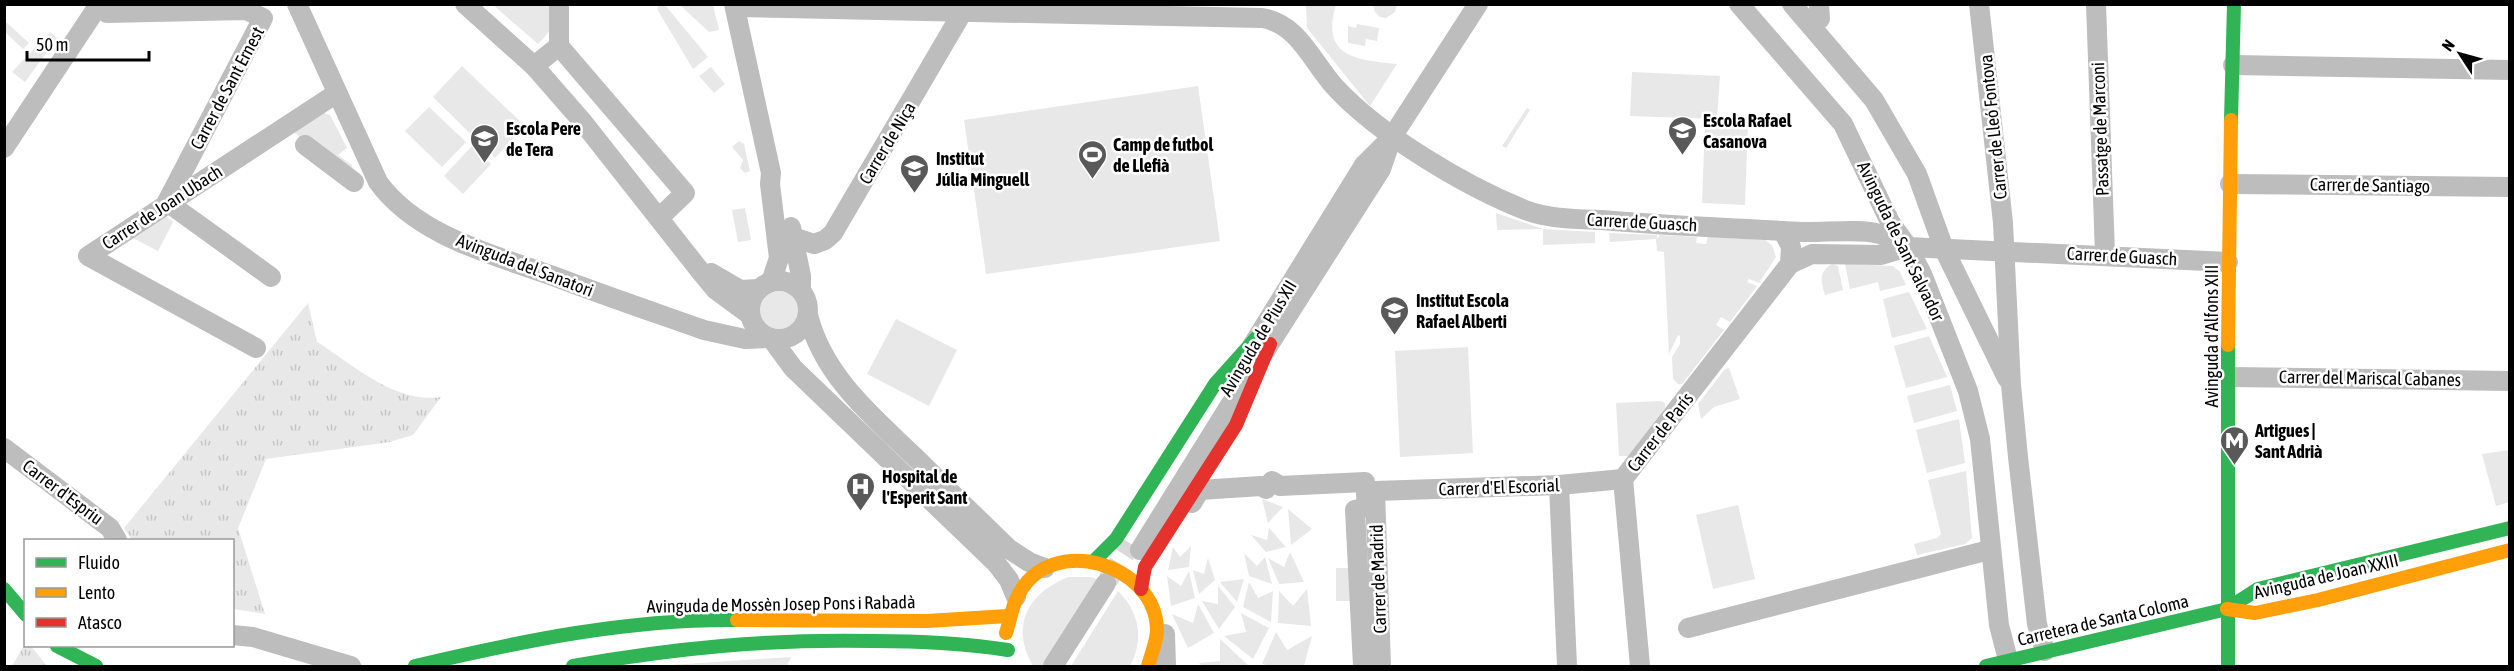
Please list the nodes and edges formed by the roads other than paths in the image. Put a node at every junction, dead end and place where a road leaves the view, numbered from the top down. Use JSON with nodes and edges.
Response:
{"nodes":[{"id":1,"x":297,"y":4,"type":"edge"},
{"id":2,"x":465,"y":4,"type":"edge"},
{"id":3,"x":560,"y":4,"type":"edge"},
{"id":4,"x":1478,"y":4,"type":"edge"},
{"id":5,"x":1739,"y":4,"type":"edge"},
{"id":6,"x":1792,"y":4,"type":"edge"},
{"id":7,"x":1979,"y":4,"type":"edge"},
{"id":8,"x":2096,"y":4,"type":"edge"},
{"id":9,"x":2234,"y":4,"type":"edge"},
{"id":10,"x":98,"y":5,"type":"edge"},
{"id":11,"x":735,"y":6,"type":"edge"},
{"id":12,"x":953,"y":10,"type":"edge"},
{"id":13,"x":1164,"y":11,"type":"edge"},
{"id":14,"x":559,"y":46,"type":"junction"},
{"id":15,"x":2233,"y":65,"type":"junction"},
{"id":16,"x":534,"y":66,"type":"junction"},
{"id":17,"x":2510,"y":70,"type":"edge"},
{"id":18,"x":337,"y":93,"type":"junction"},
{"id":19,"x":1392,"y":137,"type":"junction"},
{"id":20,"x":305,"y":145,"type":"dead end"},
{"id":21,"x":4,"y":148,"type":"edge"},
{"id":22,"x":771,"y":173,"type":"junction"},
{"id":23,"x":354,"y":182,"type":"dead end"},
{"id":24,"x":2230,"y":184,"type":"junction"},
{"id":25,"x":2510,"y":187,"type":"edge"},
{"id":26,"x":167,"y":202,"type":"junction"},
{"id":27,"x":659,"y":218,"type":"junction"},
{"id":28,"x":1783,"y":231,"type":"junction"},
{"id":29,"x":793,"y":237,"type":"junction"},
{"id":30,"x":1908,"y":247,"type":"junction"},
{"id":31,"x":1944,"y":249,"type":"junction"},
{"id":32,"x":2005,"y":250,"type":"junction"},
{"id":33,"x":2105,"y":254,"type":"junction"},
{"id":34,"x":690,"y":256,"type":"junction"},
{"id":35,"x":2228,"y":262,"type":"junction"},
{"id":36,"x":1790,"y":264,"type":"junction"},
{"id":37,"x":271,"y":277,"type":"dead end"},
{"id":38,"x":765,"y":285,"type":"junction"},
{"id":39,"x":801,"y":290,"type":"junction"},
{"id":40,"x":750,"y":315,"type":"junction"},
{"id":41,"x":808,"y":315,"type":"junction"},
{"id":42,"x":771,"y":338,"type":"junction"},
{"id":43,"x":1264,"y":340,"type":"junction"},
{"id":44,"x":255,"y":348,"type":"dead end"},
{"id":45,"x":825,"y":358,"type":"junction"},
{"id":46,"x":2230,"y":377,"type":"junction"},
{"id":47,"x":2510,"y":381,"type":"edge"},
{"id":48,"x":2011,"y":385,"type":"junction"},
{"id":49,"x":818,"y":391,"type":"junction"},
{"id":50,"x":4,"y":448,"type":"edge"},
{"id":51,"x":1623,"y":479,"type":"junction"},
{"id":52,"x":1559,"y":485,"type":"junction"},
{"id":53,"x":1375,"y":491,"type":"joint"},
{"id":54,"x":2510,"y":528,"type":"edge"},
{"id":55,"x":113,"y":534,"type":"edge"},
{"id":56,"x":1136,"y":547,"type":"tunnel mouth"},
{"id":57,"x":1989,"y":550,"type":"junction"},
{"id":58,"x":2510,"y":550,"type":"edge"},
{"id":59,"x":1095,"y":560,"type":"junction"},
{"id":60,"x":1045,"y":568,"type":"junction"},
{"id":61,"x":4,"y":589,"type":"edge"},
{"id":62,"x":1141,"y":589,"type":"junction"},
{"id":63,"x":1016,"y":597,"type":"junction"},
{"id":64,"x":2227,"y":609,"type":"junction"},
{"id":65,"x":24,"y":613,"type":"edge"},
{"id":66,"x":1008,"y":616,"type":"junction"},
{"id":67,"x":1688,"y":627,"type":"dead end"},
{"id":68,"x":234,"y":635,"type":"edge"},
{"id":69,"x":61,"y":647,"type":"edge"},
{"id":70,"x":1008,"y":650,"type":"junction"},
{"id":71,"x":2045,"y":651,"type":"junction"},
{"id":72,"x":2008,"y":660,"type":"junction"},
{"id":73,"x":1155,"y":665,"type":"edge"},
{"id":74,"x":96,"y":666,"type":"edge"},
{"id":75,"x":351,"y":666,"type":"edge"},
{"id":76,"x":415,"y":666,"type":"edge"},
{"id":77,"x":573,"y":666,"type":"edge"},
{"id":78,"x":1014,"y":666,"type":"edge"},
{"id":79,"x":1053,"y":666,"type":"edge"},
{"id":80,"x":1067,"y":666,"type":"edge"},
{"id":81,"x":1363,"y":666,"type":"edge"},
{"id":82,"x":1381,"y":666,"type":"edge"},
{"id":83,"x":1567,"y":666,"type":"edge"},
{"id":84,"x":1640,"y":666,"type":"edge"},
{"id":85,"x":1986,"y":666,"type":"edge"},
{"id":86,"x":2228,"y":666,"type":"edge"}],
"edges":[{"from":1,"to":18,"type":"street","name":"Avinguda del Sanatori"},
{"from":2,"to":16,"type":"street"},
{"from":3,"to":14,"type":"street"},
{"from":4,"to":19,"type":"street","name":"Avinguda de Pius XII"},
{"from":5,"to":30,"type":"street","name":"Avinguda de Sant Salvador"},
{"from":6,"to":31,"type":"street","name":"Avinguda de Sant Salvador"},
{"from":7,"to":32,"type":"street","name":"Carrer de Lleó Fontova"},
{"from":8,"to":33,"type":"street","name":"Passatge de Marconi"},
{"from":9,"to":15,"type":"street","name":"Avinguda d'Alfons XIII"},
{"from":10,"to":21,"type":"street"},
{"from":10,"to":26,"type":"street","name":"Carrer de Sant Ernest"},
{"from":11,"to":12,"type":"street","name":"Carrer de Guasch"},
{"from":11,"to":22,"type":"street"},
{"from":12,"to":13,"type":"street","name":"Carrer de Guasch"},
{"from":12,"to":29,"type":"street","name":"Carrer de Niça"},
{"from":13,"to":19,"type":"street","name":"Carrer de Guasch"},
{"from":14,"to":16,"type":"street"},
{"from":14,"to":27,"type":"street"},
{"from":15,"to":17,"type":"street"},
{"from":15,"to":24,"type":"street","name":"Avinguda d'Alfons XIII"},
{"from":16,"to":27,"type":"street"},
{"from":18,"to":26,"type":"street","name":"Carrer de Joan Ubach"},
{"from":18,"to":42,"type":"street","name":"Avinguda del Sanatori"},
{"from":19,"to":28,"type":"street","name":"Carrer de Guasch"},
{"from":19,"to":43,"type":"street","name":"Avinguda de Pius XII"},
{"from":20,"to":23,"type":"street"},
{"from":22,"to":29,"type":"street"},
{"from":22,"to":38,"type":"street"},
{"from":24,"to":25,"type":"street","name":"Carrer de Santiago"},
{"from":24,"to":35,"type":"street","name":"Avinguda d'Alfons XIII"},
{"from":26,"to":37,"type":"street"},
{"from":26,"to":44,"type":"street","name":"Carrer de Joan Ubach"},
{"from":27,"to":34,"type":"street"},
{"from":28,"to":30,"type":"street","name":"Carrer de Guasch"},
{"from":28,"to":36,"type":"street"},
{"from":29,"to":39,"type":"street"},
{"from":30,"to":31,"type":"street","name":"Carrer de Guasch"},
{"from":30,"to":36,"type":"street","name":"Carrer de Guasch"},
{"from":30,"to":57,"type":"street","name":"Avinguda de Sant Salvador"},
{"from":31,"to":32,"type":"street","name":"Carrer de Guasch"},
{"from":31,"to":48,"type":"street","name":"Avinguda de Sant Salvador"},
{"from":32,"to":33,"type":"street","name":"Carrer de Guasch"},
{"from":32,"to":48,"type":"street","name":"Avinguda de Sant Salvador"},
{"from":33,"to":35,"type":"street","name":"Carrer de Guasch"},
{"from":34,"to":38,"type":"street"},
{"from":34,"to":40,"type":"street"},
{"from":35,"to":46,"type":"street","name":"Avinguda d'Alfons XIII"},
{"from":36,"to":51,"type":"street","name":"Carrer de París"},
{"from":38,"to":39,"type":"street"},
{"from":38,"to":40,"type":"street"},
{"from":39,"to":41,"type":"street"},
{"from":40,"to":42,"type":"street"},
{"from":41,"to":42,"type":"street"},
{"from":41,"to":45,"type":"street"},
{"from":42,"to":49,"type":"street"},
{"from":43,"to":56,"type":"street","name":"Avinguda de Pius XII"},
{"from":43,"to":59,"type":"street"},
{"from":43,"to":62,"type":"street"},
{"from":45,"to":49,"type":"street"},
{"from":45,"to":60,"type":"street"},
{"from":46,"to":47,"type":"street","name":"Carrer del Mariscal Cabanes"},
{"from":46,"to":64,"type":"street","name":"Avinguda d'Alfons XIII"},
{"from":48,"to":71,"type":"street","name":"Avinguda de Sant Salvador"},
{"from":49,"to":63,"type":"street"},
{"from":50,"to":55,"type":"street","name":"Carrer d'Espriu"},
{"from":51,"to":52,"type":"street","name":"Carrer d'El Escorial"},
{"from":51,"to":84,"type":"street","name":"Carrer de París"},
{"from":52,"to":53,"type":"street","name":"Carrer d'El Escorial"},
{"from":52,"to":83,"type":"street"},
{"from":53,"to":82,"type":"street","name":"Carrer de Madrid"},
{"from":54,"to":64,"type":"street","name":"Avinguda de Joan XXIII"},
{"from":57,"to":67,"type":"street"},
{"from":57,"to":72,"type":"street","name":"Avinguda de Sant Salvador"},
{"from":58,"to":64,"type":"street","name":"Avinguda de Joan XXIII"},
{"from":59,"to":60,"type":"street"},
{"from":59,"to":62,"type":"street"},
{"from":60,"to":63,"type":"street"},
{"from":61,"to":65,"type":"street"},
{"from":62,"to":73,"type":"street"},
{"from":63,"to":66,"type":"street"},
{"from":64,"to":71,"type":"street","name":"Carretera de Santa Coloma"},
{"from":64,"to":86,"type":"street","name":"Avinguda d'Alfons XIII"},
{"from":66,"to":70,"type":"street"},
{"from":66,"to":76,"type":"street","name":"Avinguda de Mossèn Josep Pons i Rabadà"},
{"from":68,"to":75,"type":"street"},
{"from":69,"to":74,"type":"street"},
{"from":70,"to":77,"type":"street","name":"Avinguda de Mossèn Josep Pons i Rabadà"},
{"from":70,"to":78,"type":"street"},
{"from":71,"to":72,"type":"street","name":"Carretera de Santa Coloma"},
{"from":72,"to":85,"type":"street","name":"Carretera de Santa Coloma"},
{"from":73,"to":81,"type":"street"},
{"from":79,"to":80,"type":"street"}]}
